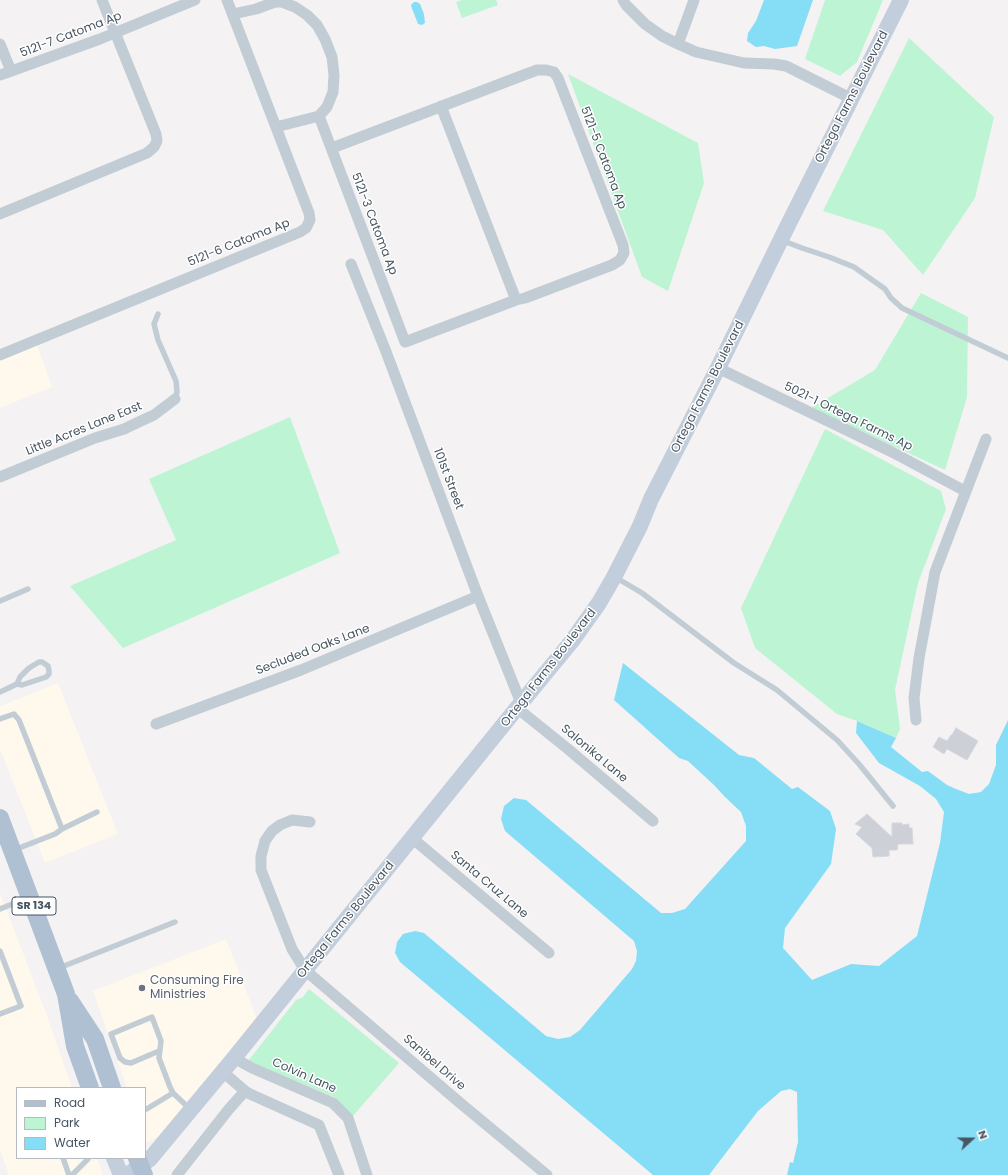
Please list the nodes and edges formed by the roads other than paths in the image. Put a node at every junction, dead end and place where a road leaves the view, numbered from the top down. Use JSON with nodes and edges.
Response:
{"nodes":[{"id":1,"x":102,"y":0,"type":"edge"},
{"id":2,"x":195,"y":0,"type":"edge"},
{"id":3,"x":227,"y":0,"type":"edge"},
{"id":4,"x":623,"y":0,"type":"edge"},
{"id":5,"x":694,"y":0,"type":"edge"},
{"id":6,"x":901,"y":0,"type":"edge"},
{"id":7,"x":275,"y":1,"type":"edge"},
{"id":8,"x":232,"y":14,"type":"junction"},
{"id":9,"x":114,"y":33,"type":"junction"},
{"id":10,"x":0,"y":44,"type":"edge"},
{"id":11,"x":678,"y":44,"type":"junction"},
{"id":12,"x":5,"y":73,"type":"edge"},
{"id":13,"x":852,"y":99,"type":"junction"},
{"id":14,"x":440,"y":106,"type":"junction"},
{"id":15,"x":319,"y":116,"type":"junction"},
{"id":16,"x":276,"y":127,"type":"junction"},
{"id":17,"x":332,"y":148,"type":"junction"},
{"id":18,"x":0,"y":214,"type":"edge"},
{"id":19,"x":781,"y":239,"type":"junction"},
{"id":20,"x":351,"y":264,"type":"dead end"},
{"id":21,"x":516,"y":300,"type":"junction"},
{"id":22,"x":158,"y":314,"type":"dead end"},
{"id":23,"x":405,"y":342,"type":"joint"},
{"id":24,"x":0,"y":355,"type":"edge"},
{"id":25,"x":1008,"y":358,"type":"edge"},
{"id":26,"x":718,"y":368,"type":"junction"},
{"id":27,"x":174,"y":399,"type":"joint"},
{"id":28,"x":986,"y":439,"type":"dead end"},
{"id":29,"x":0,"y":477,"type":"edge"},
{"id":30,"x":965,"y":491,"type":"junction"},
{"id":31,"x":614,"y":577,"type":"junction"},
{"id":32,"x":28,"y":589,"type":"dead end"},
{"id":33,"x":478,"y":596,"type":"junction"},
{"id":34,"x":0,"y":601,"type":"edge"},
{"id":35,"x":18,"y":684,"type":"junction"},
{"id":36,"x":0,"y":692,"type":"edge"},
{"id":37,"x":519,"y":706,"type":"junction"},
{"id":38,"x":0,"y":719,"type":"edge"},
{"id":39,"x":916,"y":720,"type":"dead end"},
{"id":40,"x":156,"y":724,"type":"dead end"},
{"id":41,"x":893,"y":806,"type":"dead end"},
{"id":42,"x":97,"y":812,"type":"dead end"},
{"id":43,"x":0,"y":818,"type":"edge"},
{"id":44,"x":653,"y":821,"type":"dead end"},
{"id":45,"x":310,"y":822,"type":"dead end"},
{"id":46,"x":62,"y":829,"type":"junction"},
{"id":47,"x":412,"y":838,"type":"junction"},
{"id":48,"x":13,"y":851,"type":"junction"},
{"id":49,"x":30,"y":897,"type":"junction"},
{"id":50,"x":0,"y":909,"type":"edge"},
{"id":51,"x":176,"y":922,"type":"dead end"},
{"id":52,"x":0,"y":951,"type":"edge"},
{"id":53,"x":549,"y":953,"type":"dead end"},
{"id":54,"x":56,"y":968,"type":"junction"},
{"id":55,"x":305,"y":970,"type":"junction"},
{"id":56,"x":66,"y":994,"type":"junction"},
{"id":57,"x":0,"y":1014,"type":"edge"},
{"id":58,"x":108,"y":1049,"type":"junction"},
{"id":59,"x":159,"y":1051,"type":"junction"},
{"id":60,"x":234,"y":1058,"type":"junction"},
{"id":61,"x":223,"y":1072,"type":"junction"},
{"id":62,"x":90,"y":1087,"type":"edge"},
{"id":63,"x":112,"y":1087,"type":"edge"},
{"id":64,"x":245,"y":1091,"type":"junction"},
{"id":65,"x":174,"y":1092,"type":"junction"},
{"id":66,"x":146,"y":1109,"type":"edge"},
{"id":67,"x":191,"y":1110,"type":"junction"},
{"id":68,"x":63,"y":1159,"type":"edge"},
{"id":69,"x":88,"y":1159,"type":"edge"},
{"id":70,"x":114,"y":1159,"type":"edge"},
{"id":71,"x":137,"y":1169,"type":"edge"},
{"id":72,"x":71,"y":1175,"type":"edge"},
{"id":73,"x":121,"y":1175,"type":"edge"},
{"id":74,"x":177,"y":1175,"type":"edge"},
{"id":75,"x":339,"y":1175,"type":"edge"},
{"id":76,"x":367,"y":1175,"type":"edge"},
{"id":77,"x":547,"y":1175,"type":"edge"}],
"edges":[{"from":1,"to":9,"type":"street"},
{"from":2,"to":9,"type":"street","name":"5121-7 Catoma Ap"},
{"from":3,"to":8,"type":"street","name":"5121-6 Catoma Ap"},
{"from":4,"to":11,"type":"street"},
{"from":5,"to":11,"type":"street"},
{"from":6,"to":13,"type":"street","name":"Ortega Farms Boulevard"},
{"from":7,"to":8,"type":"street"},
{"from":7,"to":15,"type":"street"},
{"from":8,"to":16,"type":"street","name":"5121-6 Catoma Ap"},
{"from":9,"to":12,"type":"street","name":"5121-7 Catoma Ap"},
{"from":9,"to":18,"type":"street"},
{"from":10,"to":12,"type":"street"},
{"from":11,"to":13,"type":"street"},
{"from":13,"to":19,"type":"street","name":"Ortega Farms Boulevard"},
{"from":14,"to":17,"type":"street","name":"5121-5 Catoma Ap"},
{"from":14,"to":21,"type":"street"},
{"from":14,"to":21,"type":"street","name":"5121-5 Catoma Ap"},
{"from":15,"to":16,"type":"street"},
{"from":15,"to":17,"type":"street","name":"5121-3 Catoma Ap"},
{"from":16,"to":24,"type":"street","name":"5121-6 Catoma Ap"},
{"from":17,"to":23,"type":"street","name":"5121-3 Catoma Ap"},
{"from":19,"to":25,"type":"lane"},
{"from":19,"to":26,"type":"street","name":"Ortega Farms Boulevard"},
{"from":20,"to":33,"type":"street","name":"101st Street"},
{"from":21,"to":23,"type":"street","name":"5121-5 Catoma Ap"},
{"from":22,"to":27,"type":"lane"},
{"from":26,"to":30,"type":"street","name":"5021-1 Ortega Farms Ap"},
{"from":26,"to":31,"type":"street","name":"Ortega Farms Boulevard"},
{"from":27,"to":29,"type":"street","name":"Little Acres Lane East"},
{"from":28,"to":30,"type":"street"},
{"from":30,"to":39,"type":"street"},
{"from":31,"to":37,"type":"street","name":"Ortega Farms Boulevard"},
{"from":31,"to":41,"type":"lane"},
{"from":32,"to":34,"type":"lane"},
{"from":33,"to":37,"type":"street","name":"101st Street"},
{"from":33,"to":40,"type":"street","name":"Secluded Oaks Lane"},
{"from":35,"to":35,"type":"lane"},
{"from":35,"to":36,"type":"lane"},
{"from":37,"to":44,"type":"street","name":"Salonika Lane"},
{"from":37,"to":47,"type":"street","name":"Ortega Farms Boulevard"},
{"from":38,"to":46,"type":"lane"},
{"from":42,"to":46,"type":"lane"},
{"from":43,"to":48,"type":"main road","number":"SR 134"},
{"from":45,"to":55,"type":"street","name":"Sanibel Drive"},
{"from":46,"to":48,"type":"lane"},
{"from":47,"to":53,"type":"street","name":"Santa Cruz Lane"},
{"from":47,"to":55,"type":"street","name":"Ortega Farms Boulevard"},
{"from":48,"to":49,"type":"main road","number":"SR 134"},
{"from":49,"to":50,"type":"lane"},
{"from":49,"to":54,"type":"main road","number":"SR 134"},
{"from":51,"to":54,"type":"lane"},
{"from":52,"to":57,"type":"lane"},
{"from":54,"to":56,"type":"main road","number":"SR 134"},
{"from":55,"to":60,"type":"street","name":"Ortega Farms Boulevard"},
{"from":55,"to":77,"type":"street","name":"Sanibel Drive"},
{"from":56,"to":58,"type":"main road","number":"SR 134"},
{"from":56,"to":62,"type":"main road","number":"SR 134"},
{"from":58,"to":59,"type":"lane"},
{"from":58,"to":59,"type":"lane"},
{"from":58,"to":63,"type":"main road","number":"SR 134"},
{"from":59,"to":65,"type":"lane"},
{"from":60,"to":61,"type":"street","name":"Ortega Farms Boulevard"},
{"from":60,"to":76,"type":"street","name":"Colvin Lane"},
{"from":61,"to":64,"type":"street"},
{"from":61,"to":67,"type":"street","name":"Ortega Farms Boulevard"},
{"from":64,"to":74,"type":"street"},
{"from":64,"to":75,"type":"street"},
{"from":65,"to":66,"type":"lane"},
{"from":65,"to":67,"type":"lane"},
{"from":67,"to":71,"type":"street","name":"Ortega Farms Boulevard"},
{"from":68,"to":72,"type":"lane"},
{"from":69,"to":72,"type":"lane"},
{"from":70,"to":73,"type":"street"}]}
